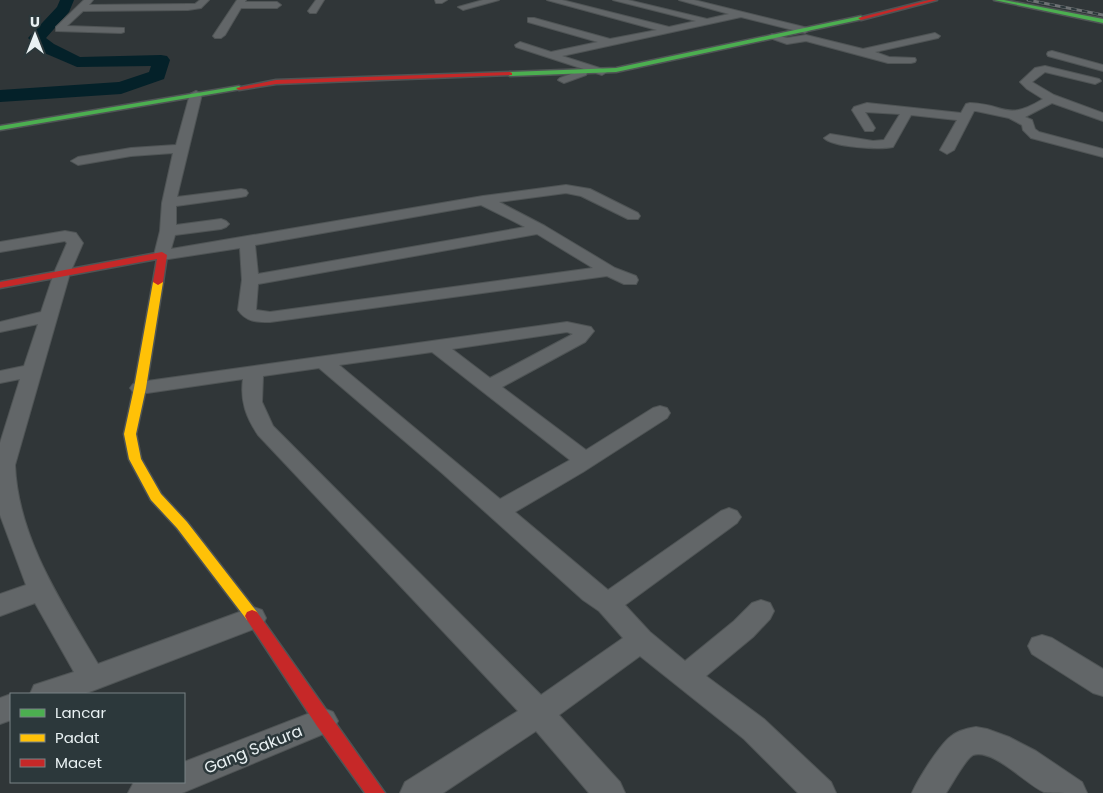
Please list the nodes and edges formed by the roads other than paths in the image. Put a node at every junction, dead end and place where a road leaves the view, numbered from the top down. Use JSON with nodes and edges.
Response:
{"nodes":[{"id":1,"x":89,"y":0,"type":"edge"},
{"id":2,"x":205,"y":0,"type":"edge"},
{"id":3,"x":320,"y":0,"type":"edge"},
{"id":4,"x":495,"y":0,"type":"edge"},
{"id":5,"x":551,"y":0,"type":"edge"},
{"id":6,"x":587,"y":0,"type":"edge"},
{"id":7,"x":617,"y":0,"type":"edge"},
{"id":8,"x":683,"y":0,"type":"edge"},
{"id":9,"x":935,"y":0,"type":"edge"},
{"id":10,"x":996,"y":0,"type":"edge"},
{"id":11,"x":1017,"y":0,"type":"edge"},
{"id":12,"x":240,"y":3,"type":"edge"},
{"id":13,"x":279,"y":3,"type":"edge"},
{"id":14,"x":569,"y":5,"type":"junction"},
{"id":15,"x":464,"y":7,"type":"dead end"},
{"id":16,"x":82,"y":8,"type":"junction"},
{"id":17,"x":313,"y":10,"type":"dead end"},
{"id":18,"x":742,"y":14,"type":"junction"},
{"id":19,"x":270,"y":15,"type":"dead end"},
{"id":20,"x":1103,"y":17,"type":"edge"},
{"id":21,"x":89,"y":18,"type":"dead end"},
{"id":22,"x":70,"y":19,"type":"junction"},
{"id":23,"x":531,"y":20,"type":"dead end"},
{"id":24,"x":707,"y":21,"type":"junction"},
{"id":25,"x":1103,"y":21,"type":"edge"},
{"id":26,"x":121,"y":30,"type":"dead end"},
{"id":27,"x":669,"y":30,"type":"junction"},
{"id":28,"x":805,"y":30,"type":"junction"},
{"id":29,"x":218,"y":36,"type":"dead end"},
{"id":30,"x":935,"y":36,"type":"dead end"},
{"id":31,"x":772,"y":37,"type":"junction"},
{"id":32,"x":610,"y":42,"type":"junction"},
{"id":33,"x":520,"y":45,"type":"dead end"},
{"id":34,"x":863,"y":52,"type":"junction"},
{"id":35,"x":1052,"y":54,"type":"dead end"},
{"id":36,"x":550,"y":55,"type":"junction"},
{"id":37,"x":911,"y":60,"type":"dead end"},
{"id":38,"x":602,"y":72,"type":"junction"},
{"id":39,"x":582,"y":73,"type":"junction"},
{"id":40,"x":1101,"y":76,"type":"edge"},
{"id":41,"x":564,"y":80,"type":"dead end"},
{"id":42,"x":1078,"y":91,"type":"dead end"},
{"id":43,"x":196,"y":94,"type":"junction"},
{"id":44,"x":1052,"y":98,"type":"junction"},
{"id":45,"x":907,"y":112,"type":"junction"},
{"id":46,"x":1012,"y":115,"type":"junction"},
{"id":47,"x":1103,"y":116,"type":"edge"},
{"id":48,"x":963,"y":117,"type":"junction"},
{"id":49,"x":0,"y":128,"type":"edge"},
{"id":50,"x":869,"y":128,"type":"dead end"},
{"id":51,"x":830,"y":138,"type":"dead end"},
{"id":52,"x":181,"y":148,"type":"junction"},
{"id":53,"x":947,"y":150,"type":"dead end"},
{"id":54,"x":1103,"y":153,"type":"edge"},
{"id":55,"x":78,"y":161,"type":"dead end"},
{"id":56,"x":241,"y":193,"type":"dead end"},
{"id":57,"x":483,"y":200,"type":"junction"},
{"id":58,"x":169,"y":203,"type":"junction"},
{"id":59,"x":633,"y":216,"type":"dead end"},
{"id":60,"x":221,"y":224,"type":"dead end"},
{"id":61,"x":540,"y":229,"type":"junction"},
{"id":62,"x":168,"y":231,"type":"junction"},
{"id":63,"x":247,"y":242,"type":"junction"},
{"id":64,"x":0,"y":247,"type":"edge"},
{"id":65,"x":162,"y":255,"type":"junction"},
{"id":66,"x":609,"y":271,"type":"junction"},
{"id":67,"x":62,"y":272,"type":"junction"},
{"id":68,"x":250,"y":280,"type":"junction"},
{"id":69,"x":630,"y":280,"type":"dead end"},
{"id":70,"x":0,"y":285,"type":"edge"},
{"id":71,"x":48,"y":316,"type":"junction"},
{"id":72,"x":0,"y":327,"type":"edge"},
{"id":73,"x":436,"y":346,"type":"junction"},
{"id":74,"x":323,"y":362,"type":"junction"},
{"id":75,"x":34,"y":370,"type":"junction"},
{"id":76,"x":254,"y":372,"type":"junction"},
{"id":77,"x":0,"y":378,"type":"edge"},
{"id":78,"x":489,"y":386,"type":"junction"},
{"id":79,"x":140,"y":388,"type":"junction"},
{"id":80,"x":660,"y":413,"type":"dead end"},
{"id":81,"x":586,"y":460,"type":"junction"},
{"id":82,"x":497,"y":511,"type":"junction"},
{"id":83,"x":729,"y":517,"type":"dead end"},
{"id":84,"x":40,"y":590,"type":"junction"},
{"id":85,"x":0,"y":604,"type":"edge"},
{"id":86,"x":608,"y":604,"type":"junction"},
{"id":87,"x":761,"y":611,"type":"dead end"},
{"id":88,"x":253,"y":618,"type":"junction"},
{"id":89,"x":641,"y":640,"type":"junction"},
{"id":90,"x":1042,"y":646,"type":"dead end"},
{"id":91,"x":688,"y":677,"type":"junction"},
{"id":92,"x":92,"y":679,"type":"junction"},
{"id":93,"x":1103,"y":684,"type":"edge"},
{"id":94,"x":47,"y":693,"type":"edge"},
{"id":95,"x":539,"y":713,"type":"junction"},
{"id":96,"x":323,"y":721,"type":"junction"},
{"id":97,"x":185,"y":777,"type":"edge"},
{"id":98,"x":169,"y":783,"type":"edge"},
{"id":99,"x":144,"y":793,"type":"edge"},
{"id":100,"x":376,"y":793,"type":"edge"},
{"id":101,"x":416,"y":793,"type":"edge"},
{"id":102,"x":609,"y":793,"type":"edge"},
{"id":103,"x":820,"y":793,"type":"edge"},
{"id":104,"x":928,"y":793,"type":"edge"},
{"id":105,"x":1070,"y":793,"type":"edge"}],
"edges":[{"from":1,"to":16,"type":"street"},
{"from":2,"to":16,"type":"street"},
{"from":3,"to":17,"type":"street"},
{"from":4,"to":15,"type":"street"},
{"from":5,"to":14,"type":"street"},
{"from":6,"to":14,"type":"street"},
{"from":7,"to":24,"type":"street"},
{"from":8,"to":18,"type":"street"},
{"from":9,"to":28,"type":"main road"},
{"from":10,"to":25,"type":"main road"},
{"from":11,"to":20,"type":"main road"},
{"from":12,"to":13,"type":"street"},
{"from":12,"to":29,"type":"street"},
{"from":13,"to":19,"type":"street"},
{"from":14,"to":27,"type":"street"},
{"from":16,"to":22,"type":"street"},
{"from":18,"to":24,"type":"street"},
{"from":18,"to":28,"type":"street"},
{"from":21,"to":22,"type":"street"},
{"from":22,"to":26,"type":"street"},
{"from":23,"to":32,"type":"street"},
{"from":24,"to":27,"type":"street"},
{"from":27,"to":32,"type":"street"},
{"from":28,"to":31,"type":"main road"},
{"from":30,"to":34,"type":"street"},
{"from":31,"to":34,"type":"street"},
{"from":31,"to":38,"type":"main road"},
{"from":32,"to":36,"type":"street"},
{"from":33,"to":36,"type":"street"},
{"from":34,"to":37,"type":"street"},
{"from":35,"to":40,"type":"street"},
{"from":36,"to":38,"type":"street"},
{"from":38,"to":39,"type":"main road"},
{"from":39,"to":41,"type":"street"},
{"from":39,"to":43,"type":"main road"},
{"from":40,"to":42,"type":"street"},
{"from":40,"to":44,"type":"street"},
{"from":43,"to":49,"type":"main road"},
{"from":43,"to":52,"type":"street"},
{"from":44,"to":46,"type":"street"},
{"from":44,"to":47,"type":"street"},
{"from":45,"to":48,"type":"street"},
{"from":45,"to":50,"type":"street"},
{"from":45,"to":51,"type":"street"},
{"from":46,"to":48,"type":"street"},
{"from":46,"to":54,"type":"street"},
{"from":48,"to":53,"type":"street"},
{"from":52,"to":55,"type":"street"},
{"from":52,"to":58,"type":"street"},
{"from":56,"to":58,"type":"street"},
{"from":57,"to":59,"type":"street"},
{"from":57,"to":61,"type":"street"},
{"from":57,"to":63,"type":"street"},
{"from":58,"to":62,"type":"street"},
{"from":60,"to":62,"type":"street"},
{"from":61,"to":66,"type":"street"},
{"from":61,"to":68,"type":"street"},
{"from":62,"to":65,"type":"street"},
{"from":63,"to":65,"type":"street"},
{"from":63,"to":68,"type":"street"},
{"from":64,"to":67,"type":"street"},
{"from":65,"to":67,"type":"main road"},
{"from":65,"to":79,"type":"main road"},
{"from":66,"to":68,"type":"street"},
{"from":66,"to":69,"type":"street"},
{"from":67,"to":70,"type":"main road"},
{"from":67,"to":71,"type":"street"},
{"from":71,"to":72,"type":"street"},
{"from":71,"to":75,"type":"street"},
{"from":73,"to":74,"type":"street"},
{"from":73,"to":78,"type":"street"},
{"from":73,"to":78,"type":"street"},
{"from":74,"to":76,"type":"street"},
{"from":74,"to":82,"type":"street"},
{"from":75,"to":77,"type":"street"},
{"from":75,"to":84,"type":"street"},
{"from":76,"to":79,"type":"street"},
{"from":76,"to":95,"type":"street"},
{"from":78,"to":81,"type":"street"},
{"from":79,"to":88,"type":"main road"},
{"from":80,"to":81,"type":"street"},
{"from":81,"to":82,"type":"street"},
{"from":82,"to":86,"type":"street"},
{"from":83,"to":86,"type":"street"},
{"from":84,"to":85,"type":"street"},
{"from":84,"to":92,"type":"street"},
{"from":86,"to":89,"type":"street"},
{"from":87,"to":91,"type":"street"},
{"from":88,"to":92,"type":"street"},
{"from":88,"to":96,"type":"main road"},
{"from":89,"to":91,"type":"street"},
{"from":89,"to":95,"type":"street"},
{"from":90,"to":93,"type":"street"},
{"from":91,"to":103,"type":"street"},
{"from":92,"to":94,"type":"street"},
{"from":95,"to":101,"type":"street"},
{"from":95,"to":102,"type":"street"},
{"from":96,"to":97,"type":"street","name":"Gang Sakura"},
{"from":96,"to":100,"type":"main road"},
{"from":98,"to":99,"type":"street"},
{"from":104,"to":105,"type":"street"}]}
